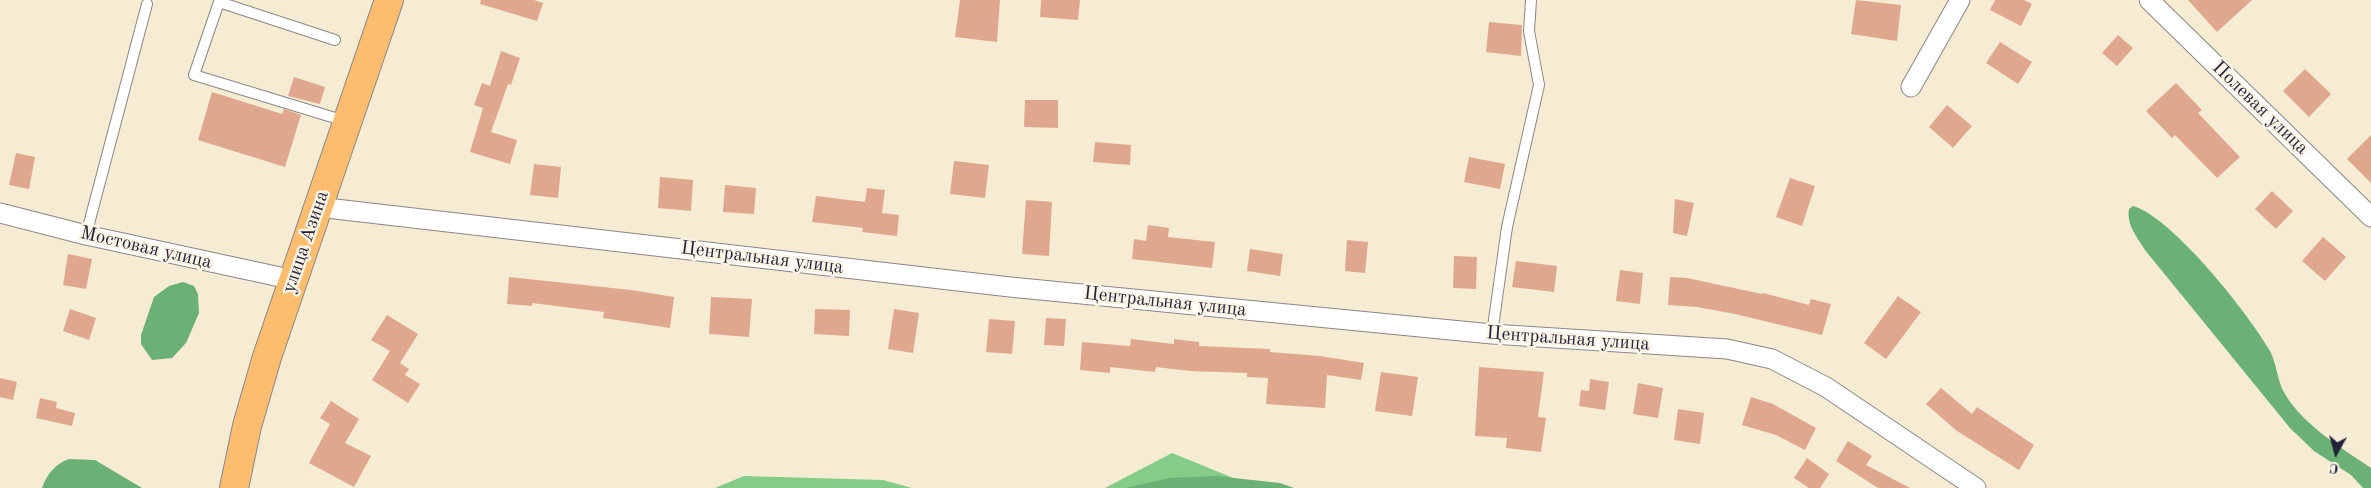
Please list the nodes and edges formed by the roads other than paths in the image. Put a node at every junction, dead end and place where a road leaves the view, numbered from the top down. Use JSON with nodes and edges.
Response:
{"nodes":[{"id":1,"x":389,"y":0,"type":"edge"},
{"id":2,"x":1531,"y":0,"type":"edge"},
{"id":3,"x":1960,"y":0,"type":"edge"},
{"id":4,"x":2149,"y":0,"type":"edge"},
{"id":5,"x":148,"y":4,"type":"dead end"},
{"id":6,"x":335,"y":40,"type":"dead end"},
{"id":7,"x":1911,"y":87,"type":"dead end"},
{"id":8,"x":346,"y":122,"type":"junction"},
{"id":9,"x":318,"y":207,"type":"junction"},
{"id":10,"x":0,"y":213,"type":"edge"},
{"id":11,"x":2371,"y":217,"type":"edge"},
{"id":12,"x":86,"y":235,"type":"junction"},
{"id":13,"x":294,"y":280,"type":"junction"},
{"id":14,"x":1492,"y":334,"type":"junction"},
{"id":15,"x":239,"y":486,"type":"edge"},
{"id":16,"x":1976,"y":488,"type":"edge"}],
"edges":[{"from":1,"to":8,"type":"main road","name":"улица Азина"},
{"from":2,"to":14,"type":"lane"},
{"from":3,"to":7,"type":"street"},
{"from":4,"to":11,"type":"street","name":"Полевая улица"},
{"from":5,"to":12,"type":"lane"},
{"from":6,"to":8,"type":"lane"},
{"from":8,"to":9,"type":"main road","name":"улица Азина"},
{"from":9,"to":13,"type":"main road","name":"улица Азина"},
{"from":9,"to":14,"type":"street","name":"Центральная улица"},
{"from":10,"to":12,"type":"street","name":"Мостовая улица"},
{"from":12,"to":13,"type":"street","name":"Мостовая улица"},
{"from":13,"to":15,"type":"main road","name":"улица Азина"},
{"from":14,"to":16,"type":"street","name":"Центральная улица"}]}
